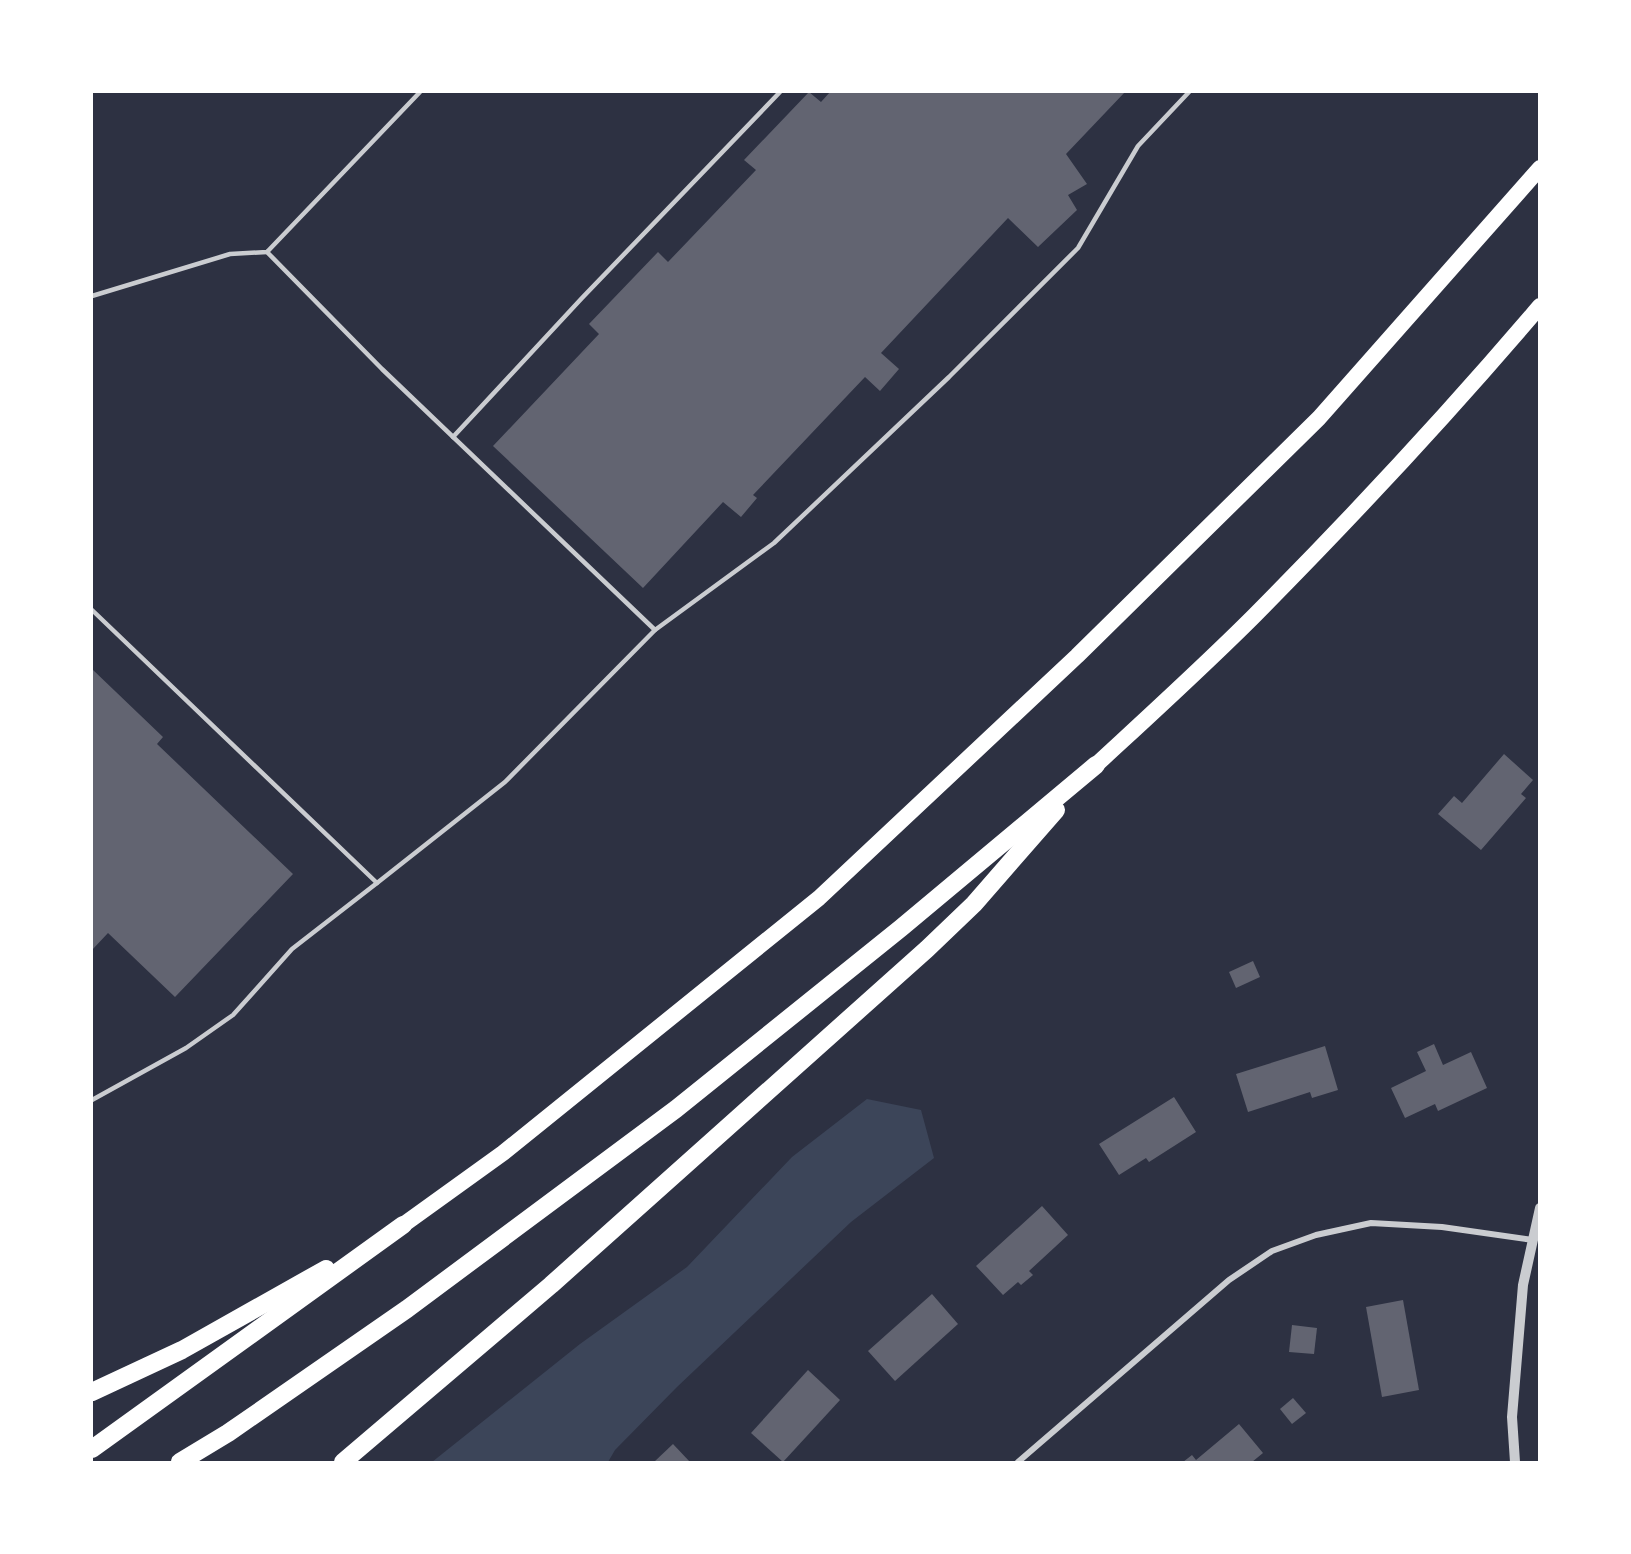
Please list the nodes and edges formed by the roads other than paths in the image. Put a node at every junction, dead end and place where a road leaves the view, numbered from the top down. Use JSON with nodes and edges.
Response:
{"nodes":[{"id":1,"x":420,"y":92,"type":"edge"},
{"id":2,"x":780,"y":92,"type":"edge"},
{"id":3,"x":1189,"y":92,"type":"edge"},
{"id":4,"x":1539,"y":168,"type":"edge"},
{"id":5,"x":267,"y":252,"type":"junction"},
{"id":6,"x":92,"y":296,"type":"edge"},
{"id":7,"x":1539,"y":306,"type":"edge"},
{"id":8,"x":453,"y":437,"type":"junction"},
{"id":9,"x":92,"y":610,"type":"edge"},
{"id":10,"x":655,"y":630,"type":"junction"},
{"id":11,"x":1096,"y":765,"type":"junction"},
{"id":12,"x":377,"y":883,"type":"junction"},
{"id":13,"x":92,"y":1100,"type":"edge"},
{"id":14,"x":1539,"y":1208,"type":"edge"},
{"id":15,"x":403,"y":1225,"type":"junction"},
{"id":16,"x":1533,"y":1240,"type":"junction"},
{"id":17,"x":92,"y":1392,"type":"edge"},
{"id":18,"x":92,"y":1449,"type":"edge"},
{"id":19,"x":180,"y":1462,"type":"edge"},
{"id":20,"x":344,"y":1462,"type":"edge"},
{"id":21,"x":1018,"y":1462,"type":"edge"},
{"id":22,"x":1515,"y":1462,"type":"edge"}],
"edges":[{"from":1,"to":5,"type":"lane"},
{"from":2,"to":8,"type":"lane"},
{"from":3,"to":10,"type":"lane"},
{"from":4,"to":15,"type":"highway"},
{"from":5,"to":6,"type":"lane"},
{"from":5,"to":8,"type":"lane"},
{"from":7,"to":11,"type":"highway"},
{"from":8,"to":10,"type":"lane"},
{"from":9,"to":12,"type":"lane"},
{"from":10,"to":12,"type":"lane"},
{"from":11,"to":19,"type":"highway"},
{"from":11,"to":20,"type":"highway"},
{"from":12,"to":13,"type":"lane"},
{"from":14,"to":16,"type":"street"},
{"from":15,"to":17,"type":"highway"},
{"from":15,"to":18,"type":"highway"},
{"from":16,"to":21,"type":"street"},
{"from":16,"to":22,"type":"street"}]}
